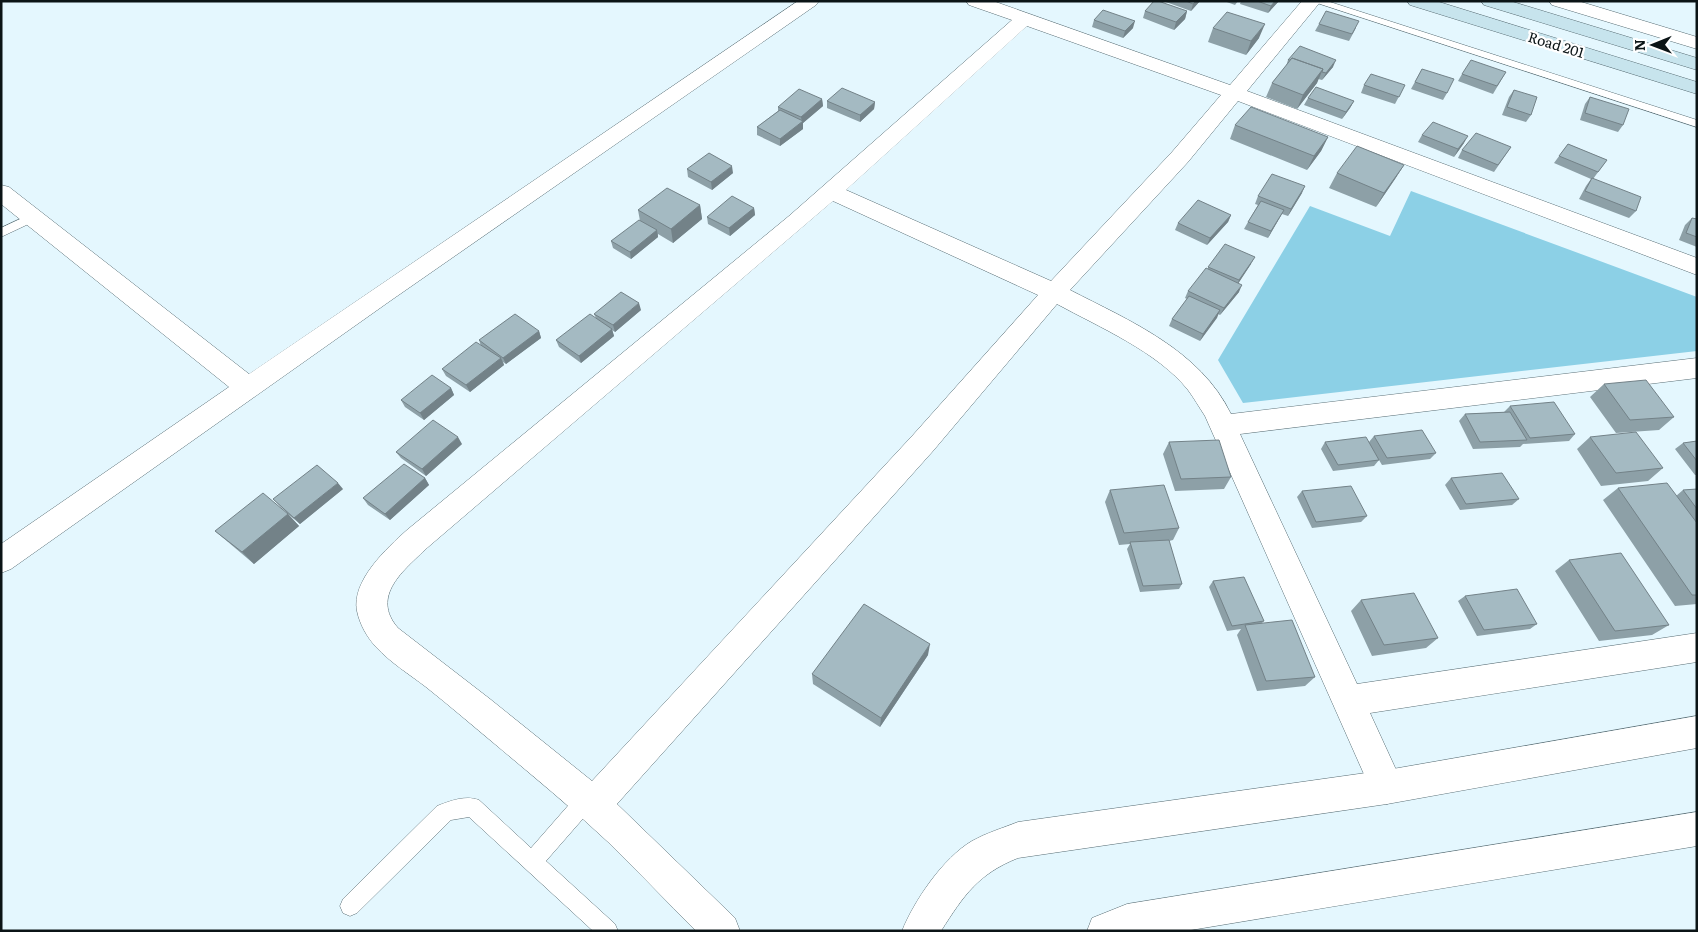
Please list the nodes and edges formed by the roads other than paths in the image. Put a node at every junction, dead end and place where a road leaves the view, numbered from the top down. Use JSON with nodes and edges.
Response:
{"nodes":[{"id":1,"x":810,"y":1,"type":"edge"},
{"id":2,"x":975,"y":1,"type":"edge"},
{"id":3,"x":1312,"y":1,"type":"edge"},
{"id":4,"x":1316,"y":1,"type":"edge"},
{"id":5,"x":1416,"y":1,"type":"edge"},
{"id":6,"x":1490,"y":1,"type":"edge"},
{"id":7,"x":1558,"y":1,"type":"edge"},
{"id":8,"x":1024,"y":19,"type":"junction"},
{"id":9,"x":1697,"y":43,"type":"edge"},
{"id":10,"x":1697,"y":64,"type":"edge"},
{"id":11,"x":1697,"y":88,"type":"edge"},
{"id":12,"x":1234,"y":93,"type":"junction"},
{"id":13,"x":1697,"y":124,"type":"edge"},
{"id":14,"x":830,"y":191,"type":"junction"},
{"id":15,"x":1,"y":192,"type":"edge"},
{"id":16,"x":33,"y":217,"type":"junction"},
{"id":17,"x":1,"y":233,"type":"edge"},
{"id":18,"x":1697,"y":267,"type":"edge"},
{"id":19,"x":1054,"y":292,"type":"junction"},
{"id":20,"x":1697,"y":368,"type":"edge"},
{"id":21,"x":248,"y":388,"type":"junction"},
{"id":22,"x":1223,"y":426,"type":"junction"},
{"id":23,"x":1,"y":560,"type":"edge"},
{"id":24,"x":1697,"y":647,"type":"edge"},
{"id":25,"x":1347,"y":701,"type":"junction"},
{"id":26,"x":1697,"y":732,"type":"edge"},
{"id":27,"x":1388,"y":787,"type":"junction"},
{"id":28,"x":590,"y":802,"type":"junction"},
{"id":29,"x":1697,"y":829,"type":"edge"},
{"id":30,"x":532,"y":862,"type":"junction"},
{"id":31,"x":350,"y":906,"type":"dead end"},
{"id":32,"x":608,"y":931,"type":"edge"},
{"id":33,"x":722,"y":931,"type":"edge"},
{"id":34,"x":920,"y":931,"type":"edge"},
{"id":35,"x":1105,"y":931,"type":"edge"}],
"edges":[{"from":1,"to":21,"type":"street"},
{"from":2,"to":8,"type":"street"},
{"from":3,"to":12,"type":"street"},
{"from":4,"to":13,"type":"lane"},
{"from":5,"to":11,"type":"main road","name":"Road 201"},
{"from":6,"to":10,"type":"main road","name":"Road 201"},
{"from":7,"to":9,"type":"street"},
{"from":8,"to":12,"type":"street"},
{"from":8,"to":14,"type":"street"},
{"from":12,"to":18,"type":"street"},
{"from":12,"to":19,"type":"street"},
{"from":14,"to":19,"type":"street"},
{"from":14,"to":28,"type":"street"},
{"from":15,"to":16,"type":"street"},
{"from":16,"to":17,"type":"lane"},
{"from":16,"to":21,"type":"street"},
{"from":19,"to":22,"type":"street"},
{"from":19,"to":28,"type":"street"},
{"from":20,"to":22,"type":"street"},
{"from":21,"to":23,"type":"street"},
{"from":22,"to":25,"type":"street"},
{"from":24,"to":25,"type":"street"},
{"from":25,"to":27,"type":"street"},
{"from":26,"to":27,"type":"street"},
{"from":27,"to":34,"type":"street"},
{"from":28,"to":30,"type":"lane"},
{"from":28,"to":33,"type":"street"},
{"from":29,"to":35,"type":"street"},
{"from":30,"to":31,"type":"lane"},
{"from":30,"to":32,"type":"lane"}]}
